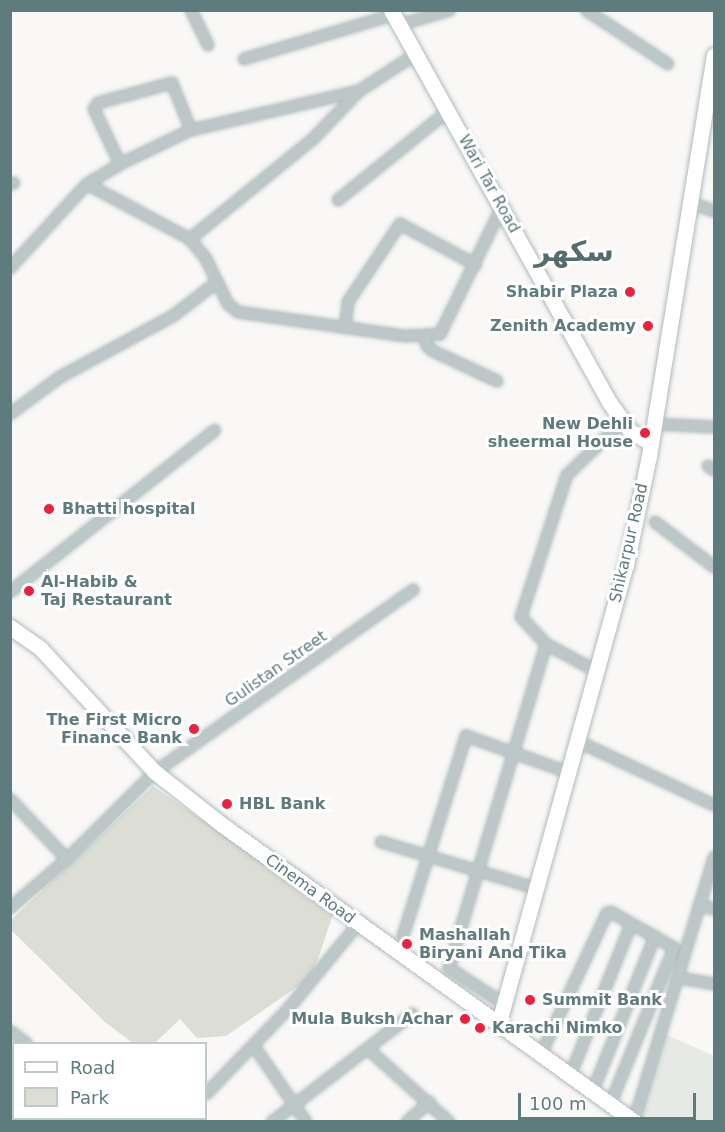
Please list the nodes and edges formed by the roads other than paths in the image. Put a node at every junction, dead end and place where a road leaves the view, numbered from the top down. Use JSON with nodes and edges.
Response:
{"nodes":[{"id":1,"x":192,"y":10,"type":"edge"},
{"id":2,"x":450,"y":10,"type":"edge"},
{"id":3,"x":586,"y":10,"type":"edge"},
{"id":4,"x":395,"y":17,"type":"edge"},
{"id":5,"x":208,"y":45,"type":"dead end"},
{"id":6,"x":416,"y":54,"type":"junction"},
{"id":7,"x":714,"y":55,"type":"edge"},
{"id":8,"x":244,"y":58,"type":"dead end"},
{"id":9,"x":668,"y":64,"type":"dead end"},
{"id":10,"x":359,"y":91,"type":"junction"},
{"id":11,"x":448,"y":111,"type":"junction"},
{"id":12,"x":191,"y":130,"type":"junction"},
{"id":13,"x":120,"y":164,"type":"junction"},
{"id":14,"x":87,"y":184,"type":"junction"},
{"id":15,"x":338,"y":200,"type":"dead end"},
{"id":16,"x":689,"y":202,"type":"junction"},
{"id":17,"x":502,"y":207,"type":"junction"},
{"id":18,"x":714,"y":211,"type":"edge"},
{"id":19,"x":190,"y":239,"type":"junction"},
{"id":20,"x":476,"y":265,"type":"junction"},
{"id":21,"x":10,"y":268,"type":"edge"},
{"id":22,"x":217,"y":282,"type":"junction"},
{"id":23,"x":345,"y":328,"type":"junction"},
{"id":24,"x":424,"y":336,"type":"junction"},
{"id":25,"x":497,"y":381,"type":"dead end"},
{"id":26,"x":10,"y":414,"type":"edge"},
{"id":27,"x":623,"y":421,"type":"junction"},
{"id":28,"x":654,"y":424,"type":"junction"},
{"id":29,"x":714,"y":427,"type":"edge"},
{"id":30,"x":215,"y":430,"type":"dead end"},
{"id":31,"x":651,"y":443,"type":"junction"},
{"id":32,"x":655,"y":522,"type":"dead end"},
{"id":33,"x":714,"y":567,"type":"edge"},
{"id":34,"x":413,"y":590,"type":"dead end"},
{"id":35,"x":10,"y":592,"type":"edge"},
{"id":36,"x":10,"y":627,"type":"edge"},
{"id":37,"x":546,"y":644,"type":"junction"},
{"id":38,"x":596,"y":671,"type":"junction"},
{"id":39,"x":575,"y":740,"type":"junction"},
{"id":40,"x":514,"y":752,"type":"junction"},
{"id":41,"x":155,"y":772,"type":"junction"},
{"id":42,"x":567,"y":772,"type":"junction"},
{"id":43,"x":10,"y":799,"type":"edge"},
{"id":44,"x":714,"y":805,"type":"edge"},
{"id":45,"x":381,"y":842,"type":"dead end"},
{"id":46,"x":427,"y":856,"type":"junction"},
{"id":47,"x":714,"y":857,"type":"edge"},
{"id":48,"x":67,"y":859,"type":"junction"},
{"id":49,"x":478,"y":871,"type":"junction"},
{"id":50,"x":535,"y":888,"type":"junction"},
{"id":51,"x":699,"y":905,"type":"junction"},
{"id":52,"x":10,"y":908,"type":"edge"},
{"id":53,"x":714,"y":909,"type":"edge"},
{"id":54,"x":358,"y":924,"type":"junction"},
{"id":55,"x":631,"y":924,"type":"junction"},
{"id":56,"x":403,"y":936,"type":"dead end"},
{"id":57,"x":654,"y":936,"type":"junction"},
{"id":58,"x":680,"y":978,"type":"junction"},
{"id":59,"x":714,"y":984,"type":"edge"},
{"id":60,"x":504,"y":1004,"type":"junction"},
{"id":61,"x":412,"y":1014,"type":"dead end"},
{"id":62,"x":499,"y":1022,"type":"junction"},
{"id":63,"x":10,"y":1031,"type":"edge"},
{"id":64,"x":24,"y":1042,"type":"edge"},
{"id":65,"x":254,"y":1046,"type":"junction"},
{"id":66,"x":368,"y":1049,"type":"junction"},
{"id":67,"x":541,"y":1054,"type":"junction"},
{"id":68,"x":570,"y":1076,"type":"junction"},
{"id":69,"x":207,"y":1093,"type":"edge"},
{"id":70,"x":592,"y":1093,"type":"junction"},
{"id":71,"x":429,"y":1102,"type":"junction"},
{"id":72,"x":610,"y":1105,"type":"junction"},
{"id":73,"x":296,"y":1106,"type":"junction"},
{"id":74,"x":635,"y":1121,"type":"edge"},
{"id":75,"x":272,"y":1122,"type":"edge"},
{"id":76,"x":306,"y":1122,"type":"edge"},
{"id":77,"x":407,"y":1122,"type":"edge"},
{"id":78,"x":449,"y":1122,"type":"edge"}],
"edges":[{"from":1,"to":5,"type":"street"},
{"from":2,"to":4,"type":"street"},
{"from":3,"to":9,"type":"street"},
{"from":4,"to":6,"type":"street","name":"Wari Tar Road"},
{"from":4,"to":8,"type":"street"},
{"from":6,"to":10,"type":"street"},
{"from":6,"to":11,"type":"street","name":"Wari Tar Road"},
{"from":7,"to":16,"type":"street","name":"Shikarpur Road"},
{"from":10,"to":12,"type":"street"},
{"from":10,"to":19,"type":"street"},
{"from":11,"to":15,"type":"street"},
{"from":11,"to":17,"type":"street","name":"Wari Tar Road"},
{"from":12,"to":13,"type":"street"},
{"from":12,"to":13,"type":"street"},
{"from":13,"to":14,"type":"street"},
{"from":14,"to":19,"type":"street"},
{"from":14,"to":21,"type":"street"},
{"from":16,"to":18,"type":"street"},
{"from":16,"to":28,"type":"street","name":"Shikarpur Road"},
{"from":17,"to":20,"type":"street"},
{"from":17,"to":27,"type":"street","name":"Wari Tar Road"},
{"from":19,"to":22,"type":"street"},
{"from":20,"to":23,"type":"street"},
{"from":20,"to":24,"type":"street"},
{"from":22,"to":23,"type":"street"},
{"from":22,"to":26,"type":"street"},
{"from":23,"to":24,"type":"street"},
{"from":24,"to":25,"type":"street"},
{"from":27,"to":31,"type":"street","name":"Wari Tar Road"},
{"from":27,"to":37,"type":"street"},
{"from":28,"to":29,"type":"street"},
{"from":28,"to":31,"type":"street","name":"Shikarpur Road"},
{"from":30,"to":35,"type":"street"},
{"from":31,"to":38,"type":"street","name":"Shikarpur Road"},
{"from":32,"to":33,"type":"street"},
{"from":34,"to":41,"type":"street","name":"Gulistan Street"},
{"from":36,"to":41,"type":"street","name":"Cinema Road"},
{"from":37,"to":38,"type":"street"},
{"from":37,"to":40,"type":"street"},
{"from":38,"to":39,"type":"street","name":"Shikarpur Road"},
{"from":39,"to":42,"type":"street","name":"Shikarpur Road"},
{"from":39,"to":44,"type":"street"},
{"from":40,"to":42,"type":"street"},
{"from":40,"to":46,"type":"street"},
{"from":40,"to":49,"type":"street"},
{"from":41,"to":48,"type":"street","name":"Gulistan Street"},
{"from":41,"to":54,"type":"street","name":"Cinema Road"},
{"from":42,"to":50,"type":"street","name":"Shikarpur Road"},
{"from":43,"to":48,"type":"street"},
{"from":45,"to":46,"type":"street"},
{"from":46,"to":49,"type":"street"},
{"from":46,"to":56,"type":"street"},
{"from":47,"to":51,"type":"street"},
{"from":48,"to":52,"type":"street","name":"Gulistan Street"},
{"from":49,"to":50,"type":"street"},
{"from":49,"to":60,"type":"street"},
{"from":50,"to":60,"type":"street","name":"Shikarpur Road"},
{"from":51,"to":53,"type":"street"},
{"from":51,"to":58,"type":"street"},
{"from":54,"to":62,"type":"street","name":"Cinema Road"},
{"from":54,"to":65,"type":"street"},
{"from":55,"to":57,"type":"street"},
{"from":55,"to":67,"type":"street"},
{"from":55,"to":68,"type":"street"},
{"from":57,"to":70,"type":"street"},
{"from":57,"to":72,"type":"street"},
{"from":58,"to":59,"type":"street"},
{"from":58,"to":74,"type":"street"},
{"from":60,"to":62,"type":"street","name":"Shikarpur Road"},
{"from":61,"to":66,"type":"street"},
{"from":62,"to":67,"type":"street","name":"Cinema Road"},
{"from":63,"to":64,"type":"street"},
{"from":65,"to":69,"type":"street"},
{"from":65,"to":73,"type":"street"},
{"from":66,"to":71,"type":"street"},
{"from":66,"to":73,"type":"street"},
{"from":67,"to":68,"type":"street","name":"Cinema Road"},
{"from":68,"to":70,"type":"street","name":"Cinema Road"},
{"from":70,"to":72,"type":"street","name":"Cinema Road"},
{"from":71,"to":77,"type":"street"},
{"from":71,"to":78,"type":"street"},
{"from":72,"to":74,"type":"street","name":"Cinema Road"},
{"from":73,"to":75,"type":"street"},
{"from":73,"to":76,"type":"street"}]}
